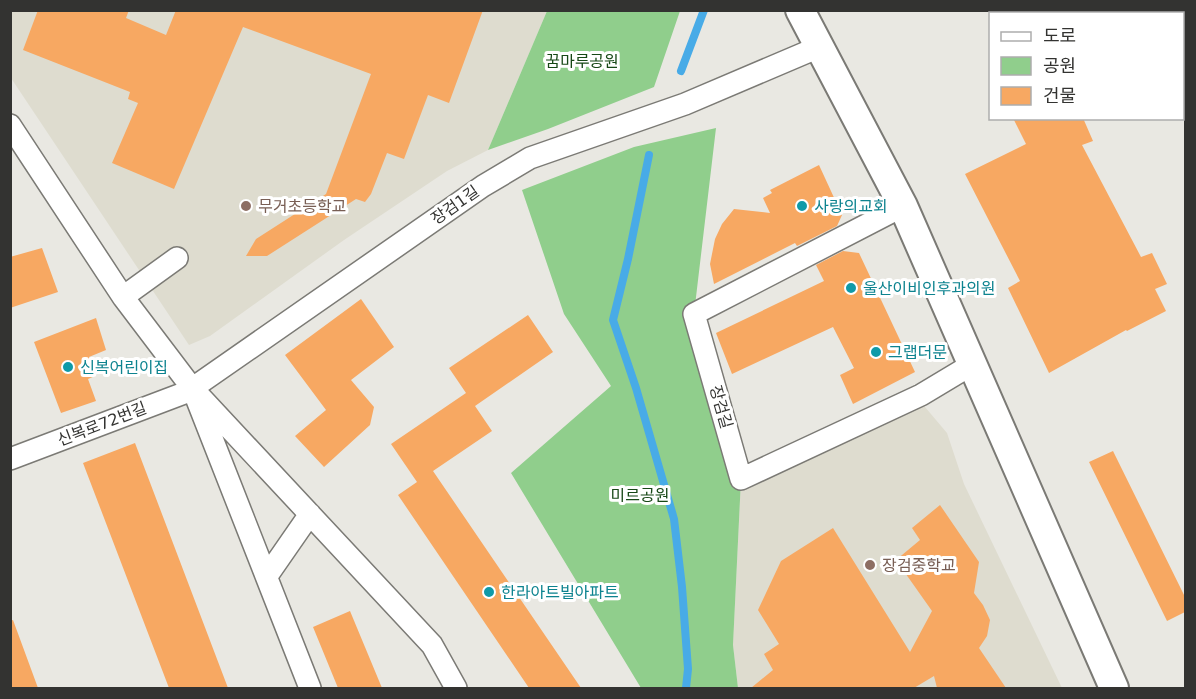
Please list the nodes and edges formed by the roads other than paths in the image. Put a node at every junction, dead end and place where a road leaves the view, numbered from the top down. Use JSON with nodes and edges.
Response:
{"nodes":[{"id":1,"x":800,"y":10,"type":"edge"},
{"id":2,"x":819,"y":47,"type":"junction"},
{"id":3,"x":10,"y":125,"type":"edge"},
{"id":4,"x":903,"y":206,"type":"junction"},
{"id":5,"x":177,"y":258,"type":"dead end"},
{"id":6,"x":123,"y":297,"type":"junction"},
{"id":7,"x":971,"y":364,"type":"junction"},
{"id":8,"x":193,"y":388,"type":"junction"},
{"id":9,"x":10,"y":459,"type":"edge"},
{"id":10,"x":310,"y":514,"type":"junction"},
{"id":11,"x":267,"y":576,"type":"junction"},
{"id":12,"x":310,"y":688,"type":"edge"},
{"id":13,"x":456,"y":688,"type":"edge"},
{"id":14,"x":1114,"y":688,"type":"edge"}],
"edges":[{"from":1,"to":2,"type":"main road"},
{"from":2,"to":4,"type":"main road"},
{"from":2,"to":8,"type":"street","name":"장검1길"},
{"from":3,"to":6,"type":"street"},
{"from":4,"to":7,"type":"main road"},
{"from":4,"to":7,"type":"street","name":"장검길"},
{"from":5,"to":6,"type":"street"},
{"from":6,"to":8,"type":"street"},
{"from":7,"to":14,"type":"main road"},
{"from":8,"to":9,"type":"street","name":"신복로72번길"},
{"from":8,"to":10,"type":"street"},
{"from":8,"to":11,"type":"street"},
{"from":10,"to":11,"type":"street"},
{"from":10,"to":13,"type":"street"},
{"from":11,"to":12,"type":"street"}]}
